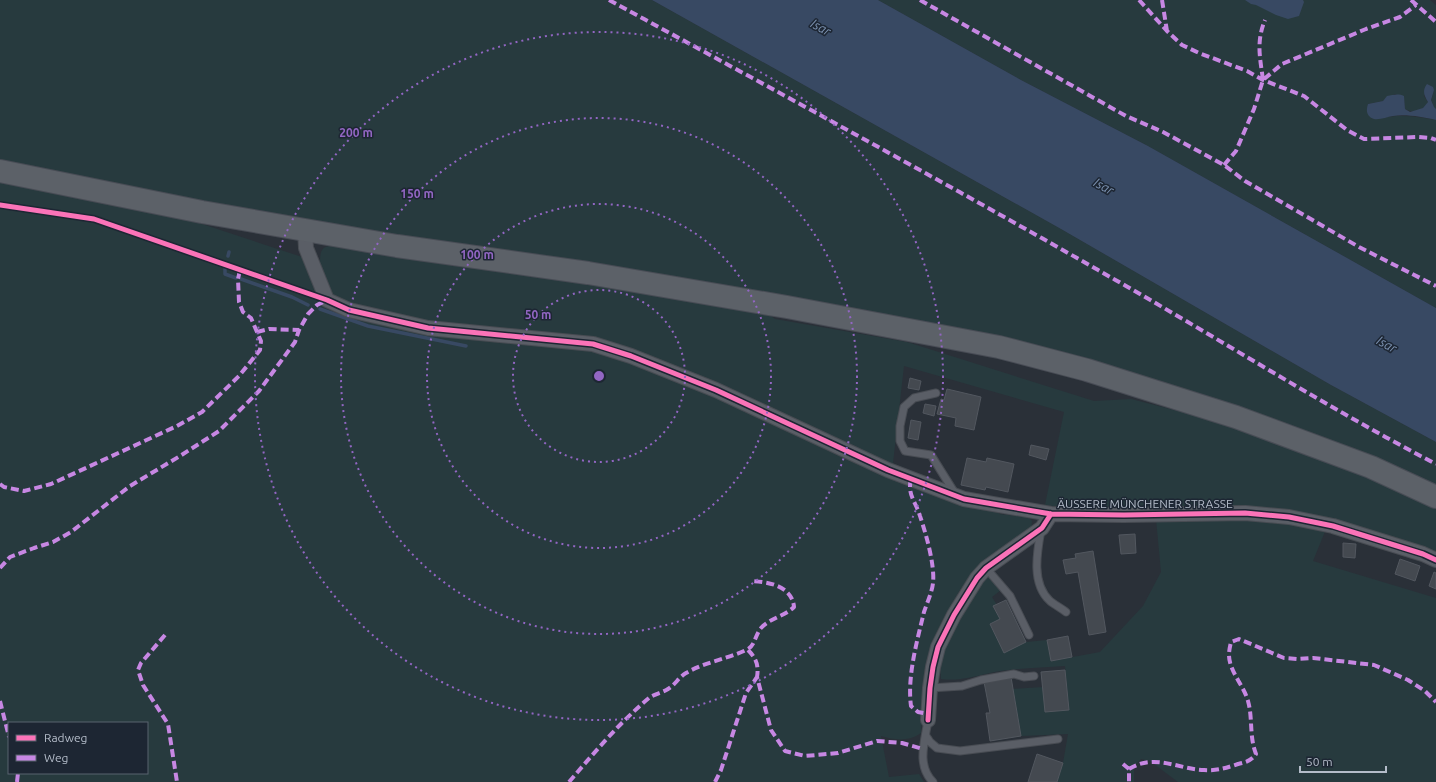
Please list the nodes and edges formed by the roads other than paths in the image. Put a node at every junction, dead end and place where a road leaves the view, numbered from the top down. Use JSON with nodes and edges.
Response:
{"nodes":[{"id":1,"x":0,"y":170,"type":"edge"},
{"id":2,"x":305,"y":230,"type":"junction"},
{"id":3,"x":936,"y":393,"type":"dead end"},
{"id":4,"x":957,"y":497,"type":"junction"},
{"id":5,"x":1436,"y":497,"type":"edge"},
{"id":6,"x":1051,"y":514,"type":"junction"},
{"id":7,"x":1042,"y":528,"type":"junction"},
{"id":8,"x":1436,"y":560,"type":"edge"},
{"id":9,"x":986,"y":568,"type":"junction"},
{"id":10,"x":1066,"y":612,"type":"dead end"},
{"id":11,"x":1029,"y":635,"type":"dead end"},
{"id":12,"x":1034,"y":676,"type":"dead end"},
{"id":13,"x":930,"y":688,"type":"junction"},
{"id":14,"x":928,"y":720,"type":"joint"},
{"id":15,"x":926,"y":736,"type":"junction"},
{"id":16,"x":1058,"y":739,"type":"dead end"},
{"id":17,"x":933,"y":782,"type":"edge"}],
"edges":[{"from":1,"to":2,"type":"main road"},
{"from":2,"to":4,"type":"street"},
{"from":2,"to":5,"type":"main road"},
{"from":3,"to":4,"type":"lane"},
{"from":4,"to":6,"type":"street"},
{"from":6,"to":7,"type":"street","name":"ÄUSSERE MÜNCHENER STRASSE"},
{"from":6,"to":8,"type":"street","name":"ÄUSSERE MÜNCHENER STRASSE"},
{"from":7,"to":9,"type":"street","name":"ÄUSSERE MÜNCHENER STRASSE"},
{"from":7,"to":10,"type":"lane"},
{"from":9,"to":11,"type":"lane"},
{"from":9,"to":13,"type":"street","name":"ÄUSSERE MÜNCHENER STRASSE"},
{"from":12,"to":13,"type":"lane"},
{"from":13,"to":14,"type":"street","name":"ÄUSSERE MÜNCHENER STRASSE"},
{"from":14,"to":15,"type":"lane","name":"ÄUSSERE MÜNCHENER STRASSE"},
{"from":15,"to":16,"type":"lane"},
{"from":15,"to":17,"type":"lane","name":"ÄUSSERE MÜNCHENER STRASSE"}]}
